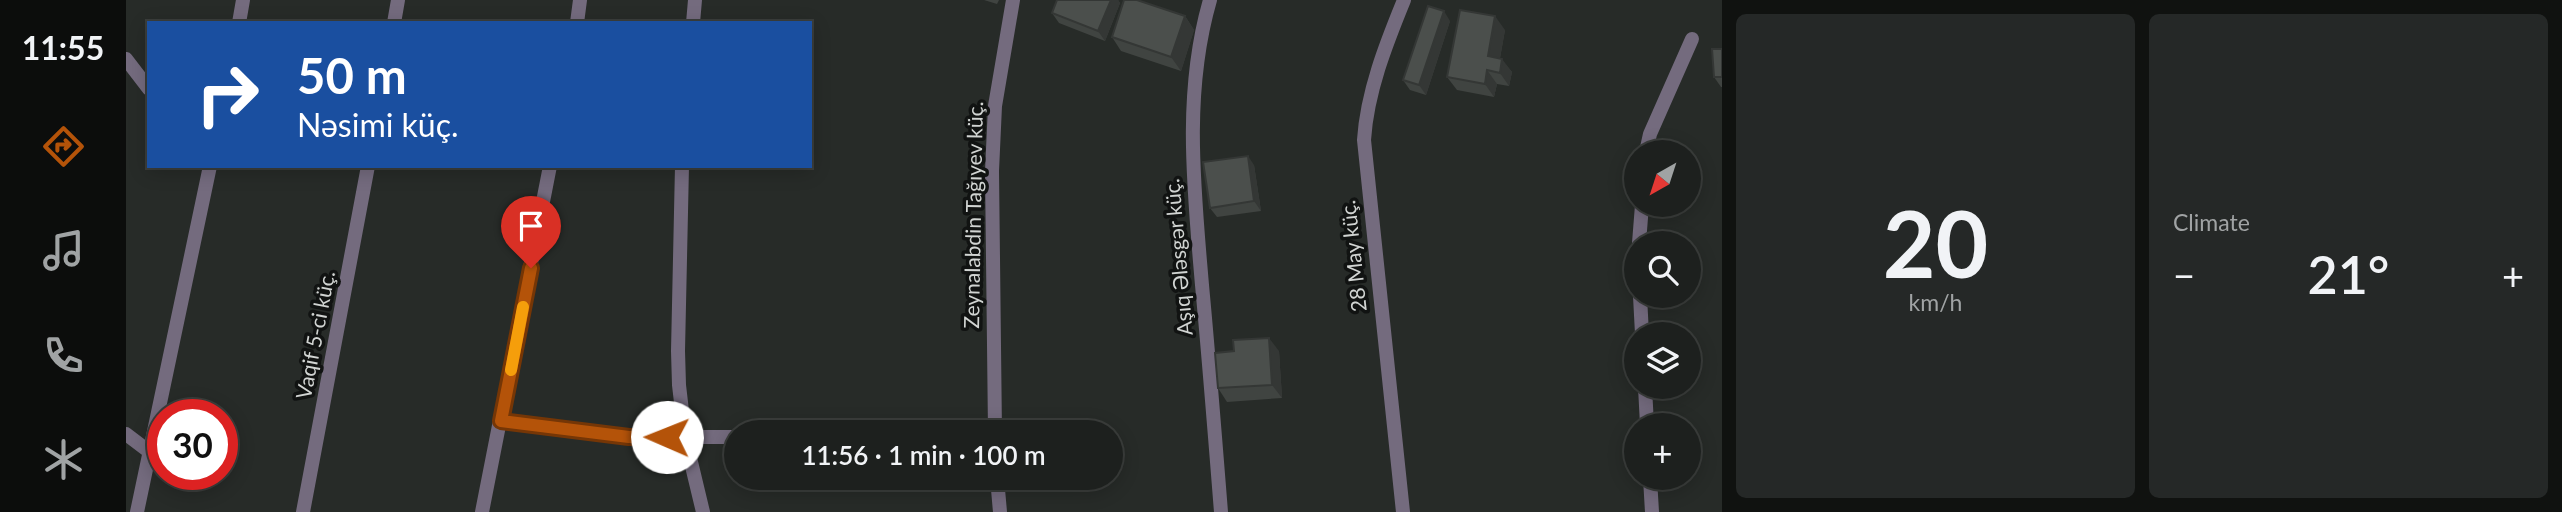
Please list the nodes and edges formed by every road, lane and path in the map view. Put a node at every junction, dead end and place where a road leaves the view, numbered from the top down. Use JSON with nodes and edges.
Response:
{"nodes":[{"id":1,"x":243,"y":0,"type":"edge"},
{"id":2,"x":398,"y":0,"type":"edge"},
{"id":3,"x":579,"y":0,"type":"edge"},
{"id":4,"x":695,"y":0,"type":"edge"},
{"id":5,"x":1013,"y":0,"type":"edge"},
{"id":6,"x":1210,"y":0,"type":"edge"},
{"id":7,"x":1404,"y":0,"type":"edge"},
{"id":8,"x":239,"y":21,"type":"edge"},
{"id":9,"x":394,"y":21,"type":"edge"},
{"id":10,"x":577,"y":21,"type":"edge"},
{"id":11,"x":693,"y":21,"type":"edge"},
{"id":12,"x":1692,"y":39,"type":"dead end"},
{"id":13,"x":126,"y":59,"type":"edge"},
{"id":14,"x":147,"y":86,"type":"edge"},
{"id":15,"x":1649,"y":140,"type":"edge"},
{"id":16,"x":209,"y":168,"type":"edge"},
{"id":17,"x":368,"y":168,"type":"edge"},
{"id":18,"x":550,"y":168,"type":"edge"},
{"id":19,"x":682,"y":168,"type":"edge"},
{"id":20,"x":162,"y":399,"type":"edge"},
{"id":21,"x":995,"y":420,"type":"edge"},
{"id":22,"x":501,"y":421,"type":"junction"},
{"id":23,"x":126,"y":434,"type":"edge"},
{"id":24,"x":685,"y":437,"type":"junction"},
{"id":25,"x":724,"y":437,"type":"edge"},
{"id":26,"x":147,"y":450,"type":"edge"},
{"id":27,"x":147,"y":470,"type":"edge"},
{"id":28,"x":998,"y":490,"type":"edge"},
{"id":29,"x":1651,"y":490,"type":"edge"},
{"id":30,"x":137,"y":512,"type":"edge"},
{"id":31,"x":303,"y":512,"type":"edge"},
{"id":32,"x":482,"y":512,"type":"edge"},
{"id":33,"x":702,"y":512,"type":"edge"},
{"id":34,"x":1000,"y":512,"type":"edge"},
{"id":35,"x":1222,"y":512,"type":"edge"},
{"id":36,"x":1402,"y":512,"type":"edge"},
{"id":37,"x":1652,"y":512,"type":"edge"}],
"edges":[{"from":1,"to":8,"type":"street"},
{"from":2,"to":9,"type":"street"},
{"from":3,"to":10,"type":"street"},
{"from":4,"to":11,"type":"street"},
{"from":5,"to":21,"type":"street","name":"Zeynalabdin Tağıyev küç."},
{"from":6,"to":35,"type":"street","name":"Aşıq Ələsgər küç."},
{"from":7,"to":36,"type":"street","name":"28 May küç."},
{"from":12,"to":15,"type":"street"},
{"from":13,"to":14,"type":"street"},
{"from":16,"to":20,"type":"street"},
{"from":17,"to":31,"type":"street","name":"Vaqif 5-ci küç."},
{"from":18,"to":22,"type":"street"},
{"from":19,"to":24,"type":"street"},
{"from":22,"to":24,"type":"street"},
{"from":22,"to":32,"type":"street"},
{"from":23,"to":26,"type":"street"},
{"from":24,"to":25,"type":"street"},
{"from":24,"to":33,"type":"street"},
{"from":27,"to":30,"type":"street"},
{"from":28,"to":34,"type":"street"},
{"from":29,"to":37,"type":"street"}]}
